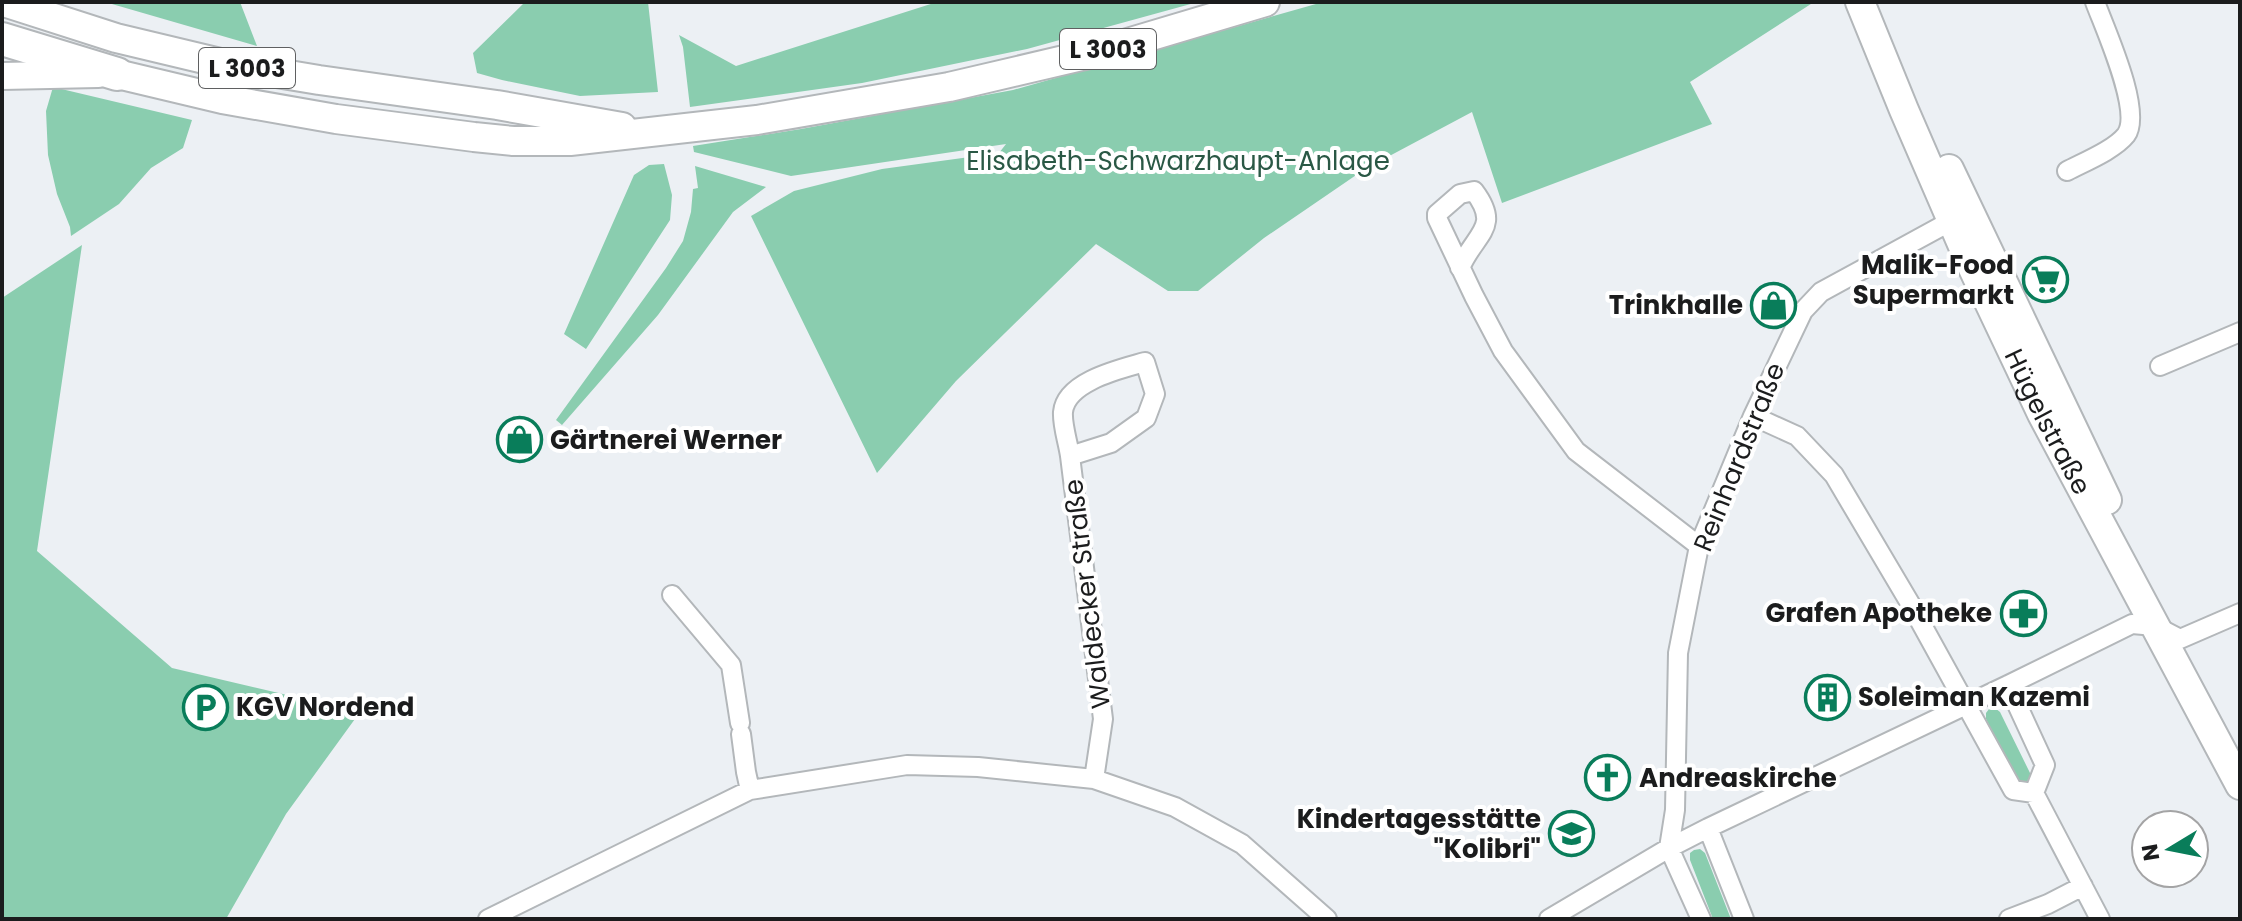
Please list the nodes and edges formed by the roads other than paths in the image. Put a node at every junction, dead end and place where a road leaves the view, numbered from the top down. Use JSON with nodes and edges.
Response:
{"nodes":[{"id":1,"x":4,"y":2,"type":"edge"},
{"id":2,"x":1265,"y":2,"type":"edge"},
{"id":3,"x":1860,"y":2,"type":"edge"},
{"id":4,"x":1880,"y":2,"type":"edge"},
{"id":5,"x":2095,"y":2,"type":"edge"},
{"id":6,"x":2,"y":39,"type":"edge"},
{"id":7,"x":117,"y":74,"type":"junction"},
{"id":8,"x":2,"y":76,"type":"edge"},
{"id":9,"x":646,"y":131,"type":"junction"},
{"id":10,"x":2067,"y":171,"type":"dead end"},
{"id":11,"x":1953,"y":222,"type":"junction"},
{"id":12,"x":1994,"y":264,"type":"junction"},
{"id":13,"x":1460,"y":268,"type":"dead end"},
{"id":14,"x":2240,"y":332,"type":"edge"},
{"id":15,"x":2160,"y":366,"type":"dead end"},
{"id":16,"x":1753,"y":416,"type":"junction"},
{"id":17,"x":1070,"y":456,"type":"junction"},
{"id":18,"x":1699,"y":546,"type":"junction"},
{"id":19,"x":672,"y":595,"type":"dead end"},
{"id":20,"x":2240,"y":613,"type":"edge"},
{"id":21,"x":2154,"y":619,"type":"junction"},
{"id":22,"x":2008,"y":685,"type":"junction"},
{"id":23,"x":1967,"y":704,"type":"junction"},
{"id":24,"x":2240,"y":748,"type":"edge"},
{"id":25,"x":1094,"y":779,"type":"junction"},
{"id":26,"x":2240,"y":785,"type":"edge"},
{"id":27,"x":750,"y":790,"type":"junction"},
{"id":28,"x":2034,"y":793,"type":"junction"},
{"id":29,"x":1708,"y":828,"type":"junction"},
{"id":30,"x":1669,"y":848,"type":"junction"},
{"id":31,"x":2083,"y":886,"type":"junction"},
{"id":32,"x":2052,"y":911,"type":"edge"},
{"id":33,"x":488,"y":919,"type":"edge"},
{"id":34,"x":1327,"y":919,"type":"edge"},
{"id":35,"x":1549,"y":919,"type":"edge"},
{"id":36,"x":1701,"y":919,"type":"edge"},
{"id":37,"x":1744,"y":919,"type":"edge"},
{"id":38,"x":2009,"y":919,"type":"edge"},
{"id":39,"x":2100,"y":919,"type":"edge"}],
"edges":[{"from":1,"to":9,"type":"main road","number":"L 3003"},
{"from":2,"to":9,"type":"main road","number":"L 3003"},
{"from":3,"to":11,"type":"main road","name":"Hügelstraße"},
{"from":4,"to":12,"type":"main road","name":"Hügelstraße"},
{"from":5,"to":10,"type":"street"},
{"from":6,"to":7,"type":"highway"},
{"from":7,"to":8,"type":"main road","number":"L 3003"},
{"from":7,"to":9,"type":"main road","number":"L 3003"},
{"from":11,"to":12,"type":"main road"},
{"from":11,"to":16,"type":"street","name":"Reinhardstraße"},
{"from":11,"to":21,"type":"main road","name":"Hügelstraße"},
{"from":12,"to":21,"type":"main road","name":"Hügelstraße"},
{"from":13,"to":18,"type":"street"},
{"from":14,"to":15,"type":"street"},
{"from":16,"to":18,"type":"street","name":"Reinhardstraße"},
{"from":16,"to":23,"type":"street"},
{"from":17,"to":17,"type":"street","name":"Waldecker Straße"},
{"from":17,"to":25,"type":"street","name":"Waldecker Straße"},
{"from":18,"to":30,"type":"street","name":"Reinhardstraße"},
{"from":19,"to":27,"type":"street"},
{"from":20,"to":21,"type":"street"},
{"from":21,"to":22,"type":"street"},
{"from":21,"to":24,"type":"main road","name":"Hügelstraße"},
{"from":21,"to":26,"type":"main road","name":"Hügelstraße"},
{"from":22,"to":23,"type":"street"},
{"from":22,"to":28,"type":"street"},
{"from":23,"to":28,"type":"street"},
{"from":23,"to":29,"type":"street"},
{"from":25,"to":27,"type":"street"},
{"from":25,"to":34,"type":"street"},
{"from":27,"to":33,"type":"street"},
{"from":28,"to":31,"type":"street"},
{"from":29,"to":30,"type":"street"},
{"from":29,"to":37,"type":"street"},
{"from":30,"to":35,"type":"street"},
{"from":30,"to":36,"type":"street"},
{"from":31,"to":32,"type":"street"},
{"from":31,"to":39,"type":"street"},
{"from":32,"to":38,"type":"street"}]}
